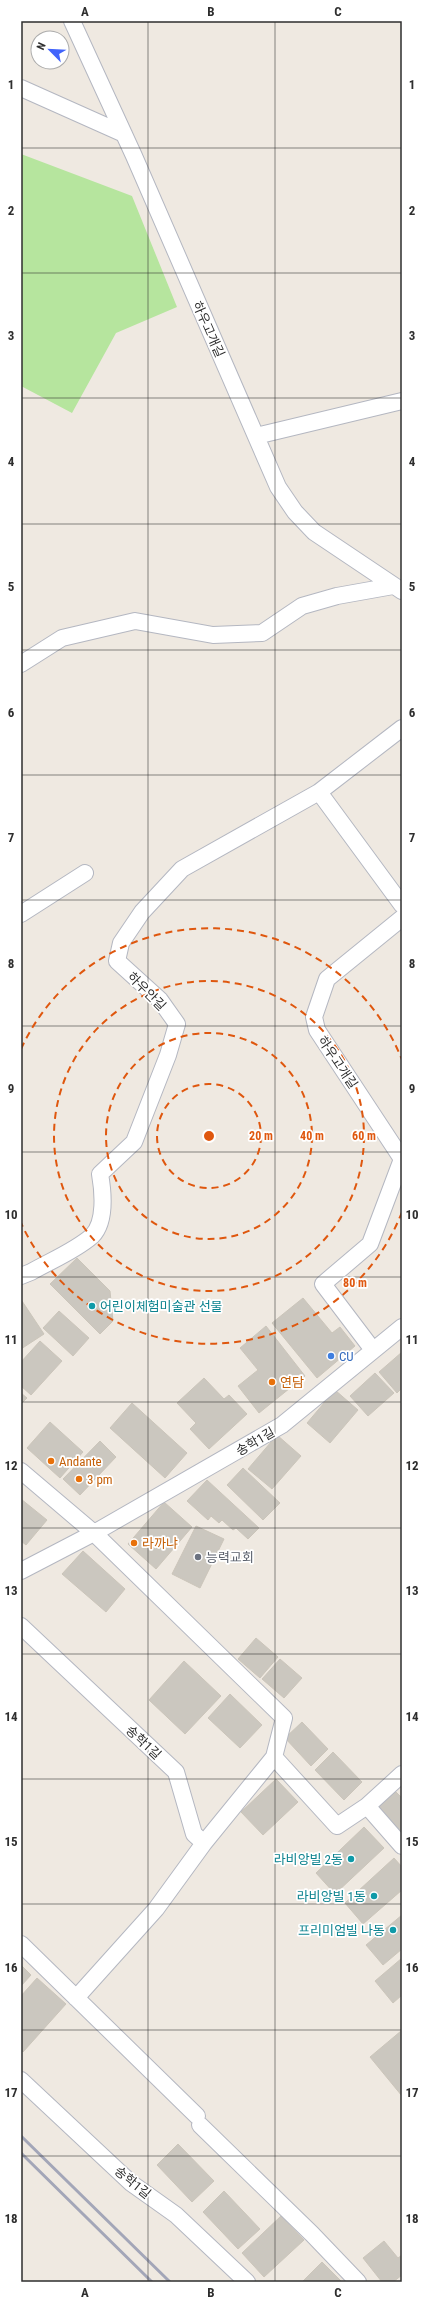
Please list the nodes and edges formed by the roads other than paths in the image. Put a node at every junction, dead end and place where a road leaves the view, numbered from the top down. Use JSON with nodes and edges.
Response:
{"nodes":[{"id":1,"x":72,"y":21,"type":"edge"},
{"id":2,"x":21,"y":88,"type":"edge"},
{"id":3,"x":124,"y":134,"type":"junction"},
{"id":4,"x":402,"y":401,"type":"edge"},
{"id":5,"x":256,"y":436,"type":"junction"},
{"id":6,"x":397,"y":588,"type":"edge"},
{"id":7,"x":21,"y":664,"type":"edge"},
{"id":8,"x":402,"y":728,"type":"edge"},
{"id":9,"x":318,"y":792,"type":"junction"},
{"id":10,"x":85,"y":873,"type":"dead end"},
{"id":11,"x":402,"y":905,"type":"edge"},
{"id":12,"x":21,"y":914,"type":"edge"},
{"id":13,"x":402,"y":918,"type":"edge"},
{"id":14,"x":402,"y":1159,"type":"edge"},
{"id":15,"x":21,"y":1276,"type":"edge"},
{"id":16,"x":402,"y":1327,"type":"edge"},
{"id":17,"x":373,"y":1350,"type":"junction"},
{"id":18,"x":21,"y":1471,"type":"edge"},
{"id":19,"x":94,"y":1533,"type":"junction"},
{"id":20,"x":21,"y":1570,"type":"edge"},
{"id":21,"x":21,"y":1626,"type":"edge"},
{"id":22,"x":274,"y":1757,"type":"junction"},
{"id":23,"x":402,"y":1774,"type":"edge"},
{"id":24,"x":367,"y":1806,"type":"junction"},
{"id":25,"x":204,"y":1843,"type":"junction"},
{"id":26,"x":402,"y":1846,"type":"edge"},
{"id":27,"x":21,"y":1944,"type":"edge"},
{"id":28,"x":76,"y":1998,"type":"junction"},
{"id":29,"x":21,"y":2080,"type":"edge"},
{"id":30,"x":247,"y":2282,"type":"edge"},
{"id":31,"x":358,"y":2282,"type":"edge"}],
"edges":[{"from":1,"to":3,"type":"street","name":"하우고개길"},
{"from":2,"to":3,"type":"street"},
{"from":3,"to":5,"type":"street","name":"하우고개길"},
{"from":4,"to":5,"type":"street"},
{"from":5,"to":6,"type":"street","name":"하우고개길"},
{"from":6,"to":7,"type":"street"},
{"from":8,"to":9,"type":"street"},
{"from":9,"to":11,"type":"street"},
{"from":9,"to":15,"type":"street","name":"하우안길"},
{"from":10,"to":12,"type":"street"},
{"from":13,"to":14,"type":"street","name":"하우고개길"},
{"from":14,"to":17,"type":"street"},
{"from":16,"to":17,"type":"street","name":"송학1길"},
{"from":17,"to":19,"type":"street","name":"송학1길"},
{"from":18,"to":19,"type":"street"},
{"from":19,"to":20,"type":"street","name":"송학1길"},
{"from":19,"to":22,"type":"street"},
{"from":21,"to":25,"type":"street","name":"송학1길"},
{"from":22,"to":24,"type":"street"},
{"from":22,"to":25,"type":"street"},
{"from":23,"to":24,"type":"street"},
{"from":24,"to":26,"type":"street"},
{"from":25,"to":28,"type":"street"},
{"from":27,"to":28,"type":"street"},
{"from":28,"to":31,"type":"street"},
{"from":29,"to":30,"type":"street","name":"송학1길"}]}
